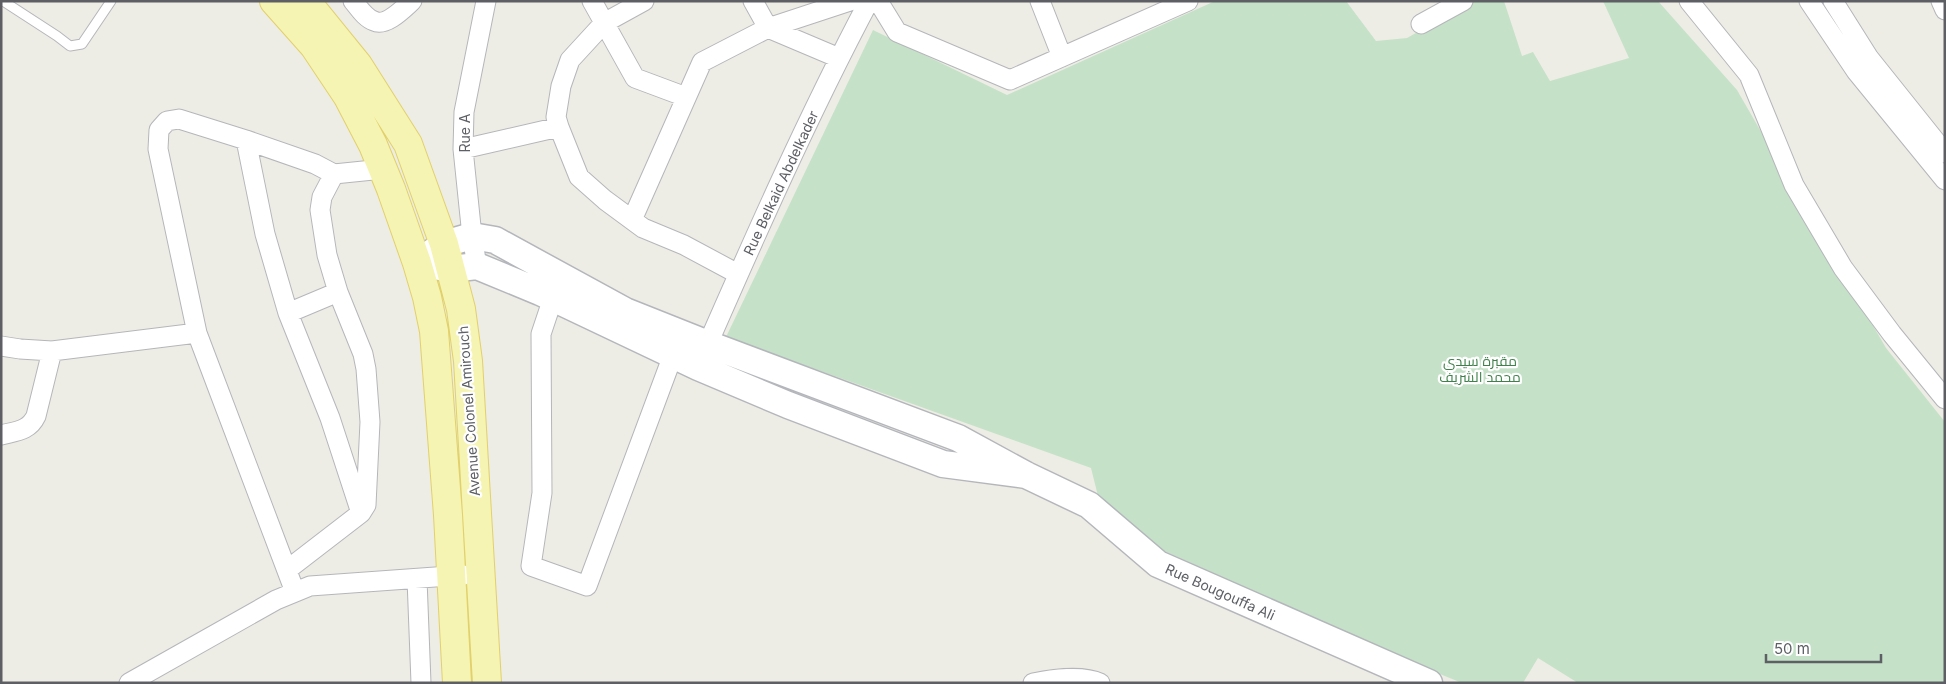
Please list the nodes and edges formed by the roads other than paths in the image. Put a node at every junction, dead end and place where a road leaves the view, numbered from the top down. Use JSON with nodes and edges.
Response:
{"nodes":[{"id":1,"x":3,"y":1,"type":"edge"},
{"id":2,"x":111,"y":1,"type":"edge"},
{"id":3,"x":274,"y":1,"type":"edge"},
{"id":4,"x":306,"y":1,"type":"edge"},
{"id":5,"x":353,"y":1,"type":"edge"},
{"id":6,"x":412,"y":1,"type":"edge"},
{"id":7,"x":486,"y":1,"type":"edge"},
{"id":8,"x":592,"y":1,"type":"edge"},
{"id":9,"x":644,"y":1,"type":"edge"},
{"id":10,"x":753,"y":1,"type":"edge"},
{"id":11,"x":850,"y":1,"type":"edge"},
{"id":12,"x":870,"y":1,"type":"edge"},
{"id":13,"x":878,"y":1,"type":"edge"},
{"id":14,"x":1040,"y":1,"type":"edge"},
{"id":15,"x":1188,"y":1,"type":"edge"},
{"id":16,"x":1463,"y":1,"type":"edge"},
{"id":17,"x":1689,"y":1,"type":"edge"},
{"id":18,"x":1809,"y":1,"type":"edge"},
{"id":19,"x":1832,"y":1,"type":"edge"},
{"id":20,"x":1941,"y":1,"type":"edge"},
{"id":21,"x":1945,"y":10,"type":"edge"},
{"id":22,"x":604,"y":23,"type":"junction"},
{"id":23,"x":1421,"y":24,"type":"dead end"},
{"id":24,"x":768,"y":28,"type":"junction"},
{"id":25,"x":1062,"y":57,"type":"junction"},
{"id":26,"x":839,"y":58,"type":"junction"},
{"id":27,"x":686,"y":98,"type":"junction"},
{"id":28,"x":559,"y":127,"type":"junction"},
{"id":29,"x":246,"y":140,"type":"junction"},
{"id":30,"x":463,"y":149,"type":"junction"},
{"id":31,"x":1945,"y":152,"type":"edge"},
{"id":32,"x":383,"y":169,"type":"junction"},
{"id":33,"x":334,"y":174,"type":"junction"},
{"id":34,"x":1945,"y":180,"type":"edge"},
{"id":35,"x":632,"y":220,"type":"junction"},
{"id":36,"x":472,"y":236,"type":"junction"},
{"id":37,"x":457,"y":260,"type":"junction"},
{"id":38,"x":417,"y":263,"type":"junction"},
{"id":39,"x":738,"y":274,"type":"junction"},
{"id":40,"x":338,"y":292,"type":"junction"},
{"id":41,"x":553,"y":298,"type":"junction"},
{"id":42,"x":288,"y":313,"type":"junction"},
{"id":43,"x":197,"y":333,"type":"junction"},
{"id":44,"x":1,"y":346,"type":"edge"},
{"id":45,"x":52,"y":351,"type":"junction"},
{"id":46,"x":672,"y":355,"type":"junction"},
{"id":47,"x":703,"y":355,"type":"junction"},
{"id":48,"x":1945,"y":398,"type":"edge"},
{"id":49,"x":1,"y":435,"type":"edge"},
{"id":50,"x":361,"y":513,"type":"junction"},
{"id":51,"x":287,"y":570,"type":"junction"},
{"id":52,"x":479,"y":574,"type":"junction"},
{"id":53,"x":452,"y":576,"type":"junction"},
{"id":54,"x":417,"y":579,"type":"junction"},
{"id":55,"x":295,"y":592,"type":"junction"},
{"id":56,"x":129,"y":683,"type":"edge"},
{"id":57,"x":421,"y":683,"type":"edge"},
{"id":58,"x":457,"y":683,"type":"edge"},
{"id":59,"x":486,"y":683,"type":"edge"},
{"id":60,"x":1033,"y":683,"type":"edge"},
{"id":61,"x":1100,"y":683,"type":"edge"},
{"id":62,"x":1429,"y":683,"type":"edge"}],
"edges":[{"from":1,"to":2,"type":"lane"},
{"from":3,"to":32,"type":"main road","name":"Avenue Colonel Amirouch"},
{"from":4,"to":37,"type":"main road","name":"Avenue Colonel Amirouch"},
{"from":5,"to":6,"type":"street"},
{"from":7,"to":30,"type":"street","name":"Rue A"},
{"from":8,"to":22,"type":"street"},
{"from":9,"to":22,"type":"street"},
{"from":10,"to":24,"type":"street"},
{"from":11,"to":24,"type":"street"},
{"from":12,"to":26,"type":"street","name":"Rue Belkaid Abdelkader"},
{"from":13,"to":25,"type":"street"},
{"from":14,"to":25,"type":"street"},
{"from":15,"to":25,"type":"street"},
{"from":16,"to":23,"type":"street"},
{"from":17,"to":48,"type":"street"},
{"from":18,"to":34,"type":"street"},
{"from":19,"to":31,"type":"street"},
{"from":20,"to":21,"type":"street"},
{"from":22,"to":27,"type":"street"},
{"from":22,"to":28,"type":"street"},
{"from":24,"to":26,"type":"street"},
{"from":24,"to":27,"type":"street"},
{"from":26,"to":39,"type":"street","name":"Rue Belkaid Abdelkader"},
{"from":27,"to":35,"type":"street"},
{"from":28,"to":30,"type":"street"},
{"from":28,"to":35,"type":"street"},
{"from":29,"to":33,"type":"street"},
{"from":29,"to":42,"type":"street"},
{"from":29,"to":43,"type":"street"},
{"from":30,"to":36,"type":"street","name":"Rue A"},
{"from":32,"to":33,"type":"street"},
{"from":32,"to":38,"type":"main road","name":"Avenue Colonel Amirouch"},
{"from":33,"to":40,"type":"street"},
{"from":35,"to":39,"type":"street"},
{"from":36,"to":37,"type":"street"},
{"from":36,"to":47,"type":"street"},
{"from":37,"to":38,"type":"street"},
{"from":37,"to":41,"type":"street"},
{"from":37,"to":52,"type":"main road","name":"Avenue Colonel Amirouch"},
{"from":38,"to":53,"type":"main road","name":"Avenue Colonel Amirouch"},
{"from":39,"to":47,"type":"street","name":"Rue Belkaid Abdelkader"},
{"from":40,"to":42,"type":"street"},
{"from":40,"to":50,"type":"street"},
{"from":41,"to":46,"type":"street"},
{"from":41,"to":46,"type":"street"},
{"from":42,"to":50,"type":"street"},
{"from":43,"to":45,"type":"street"},
{"from":43,"to":51,"type":"street"},
{"from":44,"to":45,"type":"street"},
{"from":45,"to":49,"type":"street"},
{"from":46,"to":47,"type":"street"},
{"from":47,"to":62,"type":"street","name":"Rue Bougouffa Ali"},
{"from":50,"to":51,"type":"street"},
{"from":51,"to":55,"type":"street"},
{"from":52,"to":53,"type":"street"},
{"from":52,"to":59,"type":"main road","name":"Avenue Colonel Amirouch"},
{"from":53,"to":54,"type":"street"},
{"from":53,"to":58,"type":"main road","name":"Avenue Colonel Amirouch"},
{"from":54,"to":55,"type":"street"},
{"from":54,"to":57,"type":"street"},
{"from":55,"to":56,"type":"street"},
{"from":60,"to":61,"type":"street"}]}
